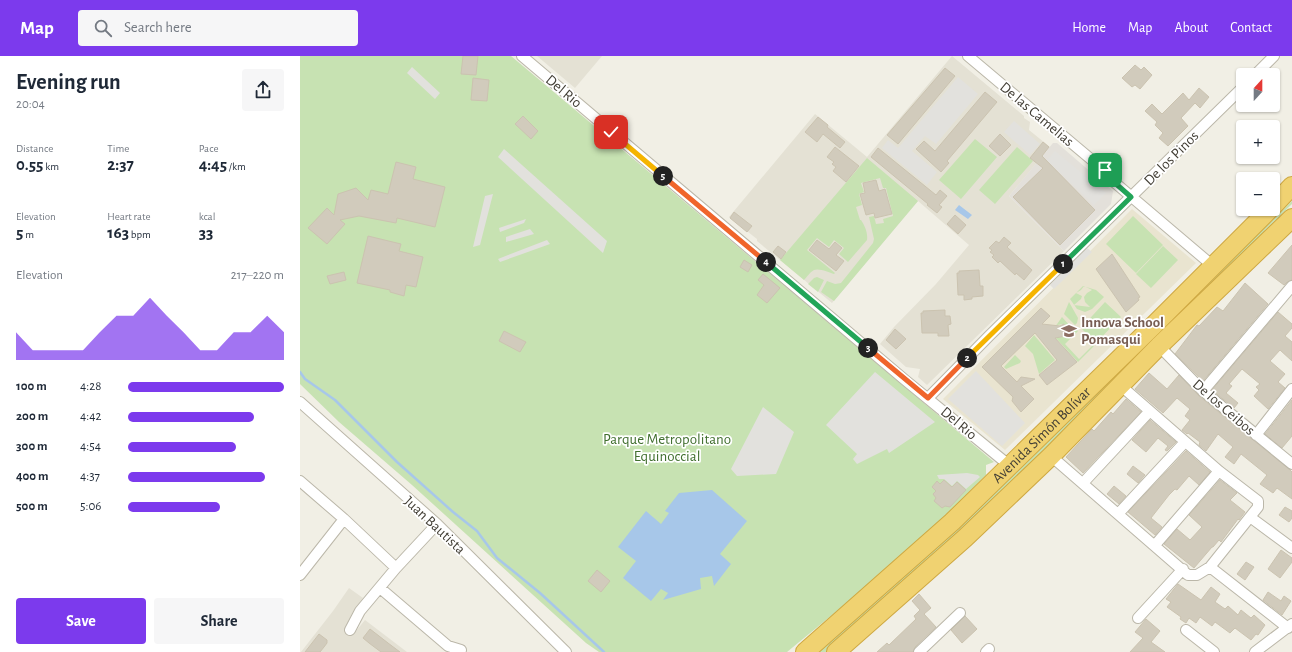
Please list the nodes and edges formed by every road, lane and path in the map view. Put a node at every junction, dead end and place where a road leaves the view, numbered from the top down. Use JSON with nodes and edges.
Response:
{"nodes":[{"id":1,"x":522,"y":56,"type":"edge"},
{"id":2,"x":968,"y":56,"type":"edge"},
{"id":3,"x":1274,"y":56,"type":"edge"},
{"id":4,"x":1262,"y":68,"type":"edge"},
{"id":5,"x":1236,"y":94,"type":"edge"},
{"id":6,"x":1292,"y":186,"type":"edge"},
{"id":7,"x":1131,"y":197,"type":"junction"},
{"id":8,"x":1280,"y":199,"type":"edge"},
{"id":9,"x":1263,"y":216,"type":"edge"},
{"id":10,"x":1292,"y":218,"type":"edge"},
{"id":11,"x":1213,"y":266,"type":"junction"},
{"id":12,"x":1292,"y":286,"type":"edge"},
{"id":13,"x":1159,"y":346,"type":"junction"},
{"id":14,"x":1120,"y":385,"type":"junction"},
{"id":15,"x":1292,"y":389,"type":"edge"},
{"id":16,"x":1203,"y":391,"type":"junction"},
{"id":17,"x":928,"y":398,"type":"junction"},
{"id":18,"x":300,"y":402,"type":"edge"},
{"id":19,"x":1149,"y":412,"type":"junction"},
{"id":20,"x":1256,"y":435,"type":"junction"},
{"id":21,"x":1185,"y":442,"type":"junction"},
{"id":22,"x":1051,"y":456,"type":"junction"},
{"id":23,"x":1292,"y":464,"type":"edge"},
{"id":24,"x":1010,"y":466,"type":"junction"},
{"id":25,"x":1219,"y":471,"type":"junction"},
{"id":26,"x":300,"y":481,"type":"edge"},
{"id":27,"x":1083,"y":483,"type":"junction"},
{"id":28,"x":1118,"y":514,"type":"junction"},
{"id":29,"x":1250,"y":517,"type":"junction"},
{"id":30,"x":344,"y":519,"type":"junction"},
{"id":31,"x":437,"y":524,"type":"junction"},
{"id":32,"x":1155,"y":545,"type":"junction"},
{"id":33,"x":1292,"y":548,"type":"edge"},
{"id":34,"x":1210,"y":567,"type":"junction"},
{"id":35,"x":396,"y":568,"type":"junction"},
{"id":36,"x":1182,"y":569,"type":"junction"},
{"id":37,"x":300,"y":575,"type":"edge"},
{"id":38,"x":380,"y":588,"type":"junction"},
{"id":39,"x":960,"y":613,"type":"dead end"},
{"id":40,"x":1138,"y":618,"type":"dead end"},
{"id":41,"x":1290,"y":626,"type":"edge"},
{"id":42,"x":350,"y":630,"type":"dead end"},
{"id":43,"x":1186,"y":630,"type":"dead end"},
{"id":44,"x":461,"y":650,"type":"dead end"},
{"id":45,"x":566,"y":652,"type":"edge"},
{"id":46,"x":805,"y":652,"type":"edge"},
{"id":47,"x":836,"y":652,"type":"edge"},
{"id":48,"x":919,"y":652,"type":"edge"},
{"id":49,"x":1214,"y":652,"type":"edge"},
{"id":50,"x":1255,"y":652,"type":"edge"}],
"edges":[{"from":1,"to":17,"type":"street","name":"Del Rio"},
{"from":2,"to":7,"type":"street","name":"De las Camelias"},
{"from":3,"to":4,"type":"street"},
{"from":5,"to":7,"type":"street","name":"De los Pinos"},
{"from":6,"to":8,"type":"highway"},
{"from":7,"to":11,"type":"street","name":"De las Camelias"},
{"from":7,"to":17,"type":"street","name":"De los Pinos"},
{"from":9,"to":11,"type":"highway","name":"Avenida Simón Bolívar"},
{"from":10,"to":13,"type":"highway","name":"Avenida Simón Bolívar"},
{"from":11,"to":24,"type":"highway","name":"Avenida Simón Bolívar"},
{"from":12,"to":16,"type":"street"},
{"from":13,"to":14,"type":"highway","name":"Avenida Simón Bolívar"},
{"from":13,"to":16,"type":"street","name":"De los Ceibos"},
{"from":14,"to":19,"type":"street"},
{"from":14,"to":22,"type":"highway","name":"Avenida Simón Bolívar"},
{"from":15,"to":20,"type":"street"},
{"from":16,"to":20,"type":"street","name":"De los Ceibos"},
{"from":17,"to":24,"type":"street","name":"Del Rio"},
{"from":18,"to":31,"type":"street","name":"Juan Bautista"},
{"from":19,"to":21,"type":"street"},
{"from":19,"to":27,"type":"street"},
{"from":20,"to":23,"type":"street","name":"De los Ceibos"},
{"from":21,"to":25,"type":"street"},
{"from":21,"to":28,"type":"street"},
{"from":22,"to":27,"type":"street"},
{"from":22,"to":47,"type":"highway","name":"Avenida Simón Bolívar"},
{"from":24,"to":46,"type":"highway","name":"Avenida Simón Bolívar"},
{"from":25,"to":29,"type":"street"},
{"from":25,"to":32,"type":"street"},
{"from":26,"to":30,"type":"street"},
{"from":27,"to":28,"type":"street"},
{"from":28,"to":32,"type":"street"},
{"from":29,"to":33,"type":"street"},
{"from":29,"to":34,"type":"street"},
{"from":30,"to":35,"type":"street"},
{"from":30,"to":37,"type":"street"},
{"from":31,"to":35,"type":"street"},
{"from":31,"to":45,"type":"street","name":"Juan Bautista"},
{"from":32,"to":36,"type":"street"},
{"from":34,"to":36,"type":"street"},
{"from":34,"to":41,"type":"street"},
{"from":35,"to":38,"type":"street"},
{"from":36,"to":40,"type":"street"},
{"from":38,"to":42,"type":"street"},
{"from":38,"to":44,"type":"street"},
{"from":39,"to":48,"type":"street"},
{"from":41,"to":50,"type":"street"},
{"from":43,"to":49,"type":"street"}]}
